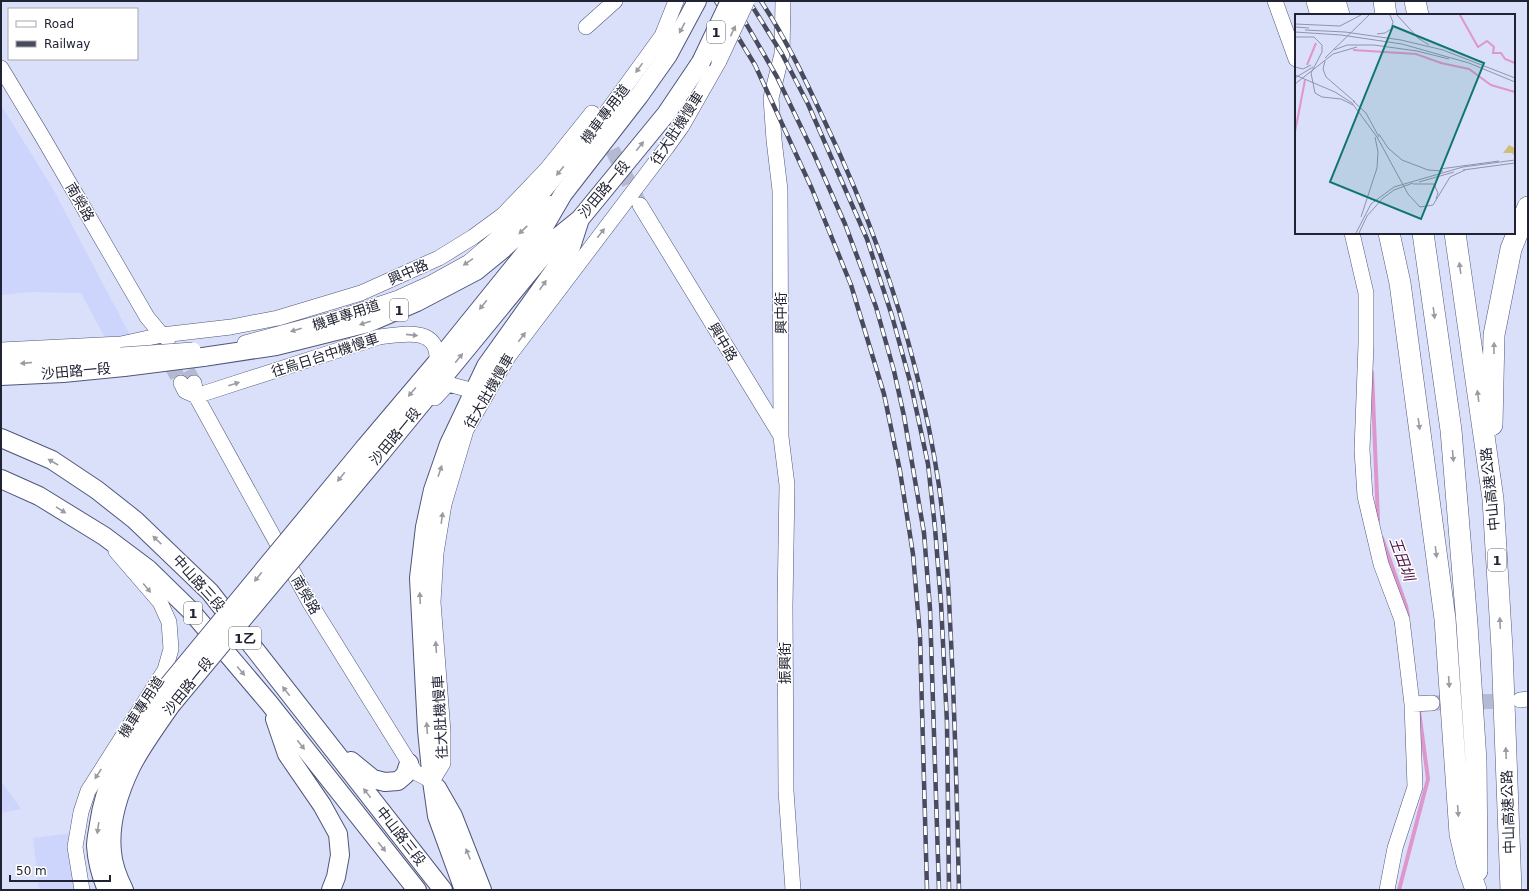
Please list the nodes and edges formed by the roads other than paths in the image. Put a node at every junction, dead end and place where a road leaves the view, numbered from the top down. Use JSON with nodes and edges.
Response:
{"nodes":[{"id":1,"x":615,"y":1,"type":"edge"},
{"id":2,"x":676,"y":1,"type":"edge"},
{"id":3,"x":697,"y":1,"type":"edge"},
{"id":4,"x":730,"y":1,"type":"edge"},
{"id":5,"x":747,"y":1,"type":"edge"},
{"id":6,"x":1275,"y":1,"type":"edge"},
{"id":7,"x":1317,"y":1,"type":"edge"},
{"id":8,"x":1335,"y":1,"type":"edge"},
{"id":9,"x":1384,"y":1,"type":"edge"},
{"id":10,"x":1415,"y":1,"type":"edge"},
{"id":11,"x":782,"y":3,"type":"edge"},
{"id":12,"x":1321,"y":14,"type":"edge"},
{"id":13,"x":1339,"y":14,"type":"edge"},
{"id":14,"x":1386,"y":14,"type":"edge"},
{"id":15,"x":1418,"y":14,"type":"edge"},
{"id":16,"x":586,"y":28,"type":"dead end"},
{"id":17,"x":1295,"y":56,"type":"edge"},
{"id":18,"x":1,"y":68,"type":"edge"},
{"id":19,"x":597,"y":119,"type":"dead end"},
{"id":20,"x":562,"y":194,"type":"junction"},
{"id":21,"x":640,"y":205,"type":"tunnel mouth"},
{"id":22,"x":1528,"y":208,"type":"edge"},
{"id":23,"x":580,"y":219,"type":"junction"},
{"id":24,"x":1352,"y":234,"type":"edge"},
{"id":25,"x":1378,"y":234,"type":"edge"},
{"id":26,"x":1390,"y":234,"type":"edge"},
{"id":27,"x":1423,"y":234,"type":"edge"},
{"id":28,"x":1455,"y":234,"type":"edge"},
{"id":29,"x":164,"y":340,"type":"junction"},
{"id":30,"x":1,"y":350,"type":"edge"},
{"id":31,"x":199,"y":354,"type":"junction"},
{"id":32,"x":122,"y":361,"type":"junction"},
{"id":33,"x":437,"y":362,"type":"junction"},
{"id":34,"x":1,"y":365,"type":"edge"},
{"id":35,"x":1,"y":376,"type":"edge"},
{"id":36,"x":190,"y":387,"type":"joint"},
{"id":37,"x":481,"y":391,"type":"junction"},
{"id":38,"x":1416,"y":402,"type":"junction"},
{"id":39,"x":781,"y":437,"type":"junction"},
{"id":40,"x":1,"y":438,"type":"edge"},
{"id":41,"x":377,"y":452,"type":"junction"},
{"id":42,"x":1,"y":479,"type":"edge"},
{"id":43,"x":1493,"y":499,"type":"junction"},
{"id":44,"x":104,"y":536,"type":"junction"},
{"id":45,"x":169,"y":703,"type":"junction"},
{"id":46,"x":269,"y":703,"type":"junction"},
{"id":47,"x":1432,"y":703,"type":"tunnel mouth"},
{"id":48,"x":1412,"y":704,"type":"junction"},
{"id":49,"x":325,"y":741,"type":"junction"},
{"id":50,"x":409,"y":763,"type":"junction"},
{"id":51,"x":432,"y":781,"type":"junction"},
{"id":52,"x":82,"y":890,"type":"edge"},
{"id":53,"x":107,"y":890,"type":"edge"},
{"id":54,"x":124,"y":890,"type":"edge"},
{"id":55,"x":129,"y":890,"type":"edge"},
{"id":56,"x":326,"y":890,"type":"edge"},
{"id":57,"x":331,"y":890,"type":"edge"},
{"id":58,"x":417,"y":890,"type":"edge"},
{"id":59,"x":443,"y":890,"type":"edge"},
{"id":60,"x":464,"y":890,"type":"edge"},
{"id":61,"x":482,"y":890,"type":"edge"},
{"id":62,"x":793,"y":890,"type":"edge"},
{"id":63,"x":1387,"y":890,"type":"edge"},
{"id":64,"x":1477,"y":890,"type":"edge"},
{"id":65,"x":1511,"y":890,"type":"edge"}],
"edges":[{"from":1,"to":16,"type":"street"},
{"from":2,"to":31,"type":"street","name":"機車專用道","one_way":true},
{"from":3,"to":20,"type":"main road","name":"沙田路一段","number":"1","one_way":true},
{"from":23,"to":4,"type":"main road","name":"沙田路一段","number":"1","one_way":true,"bridge":true},
{"from":37,"to":5,"type":"street","name":"往大肚機慢車","one_way":true,"bridge":true},
{"from":6,"to":17,"type":"street"},
{"from":7,"to":12,"type":"highway"},
{"from":8,"to":13,"type":"highway"},
{"from":9,"to":14,"type":"highway"},
{"from":10,"to":15,"type":"highway"},
{"from":11,"to":39,"type":"street","name":"興中街"},
{"from":18,"to":29,"type":"street","name":"南榮路"},
{"from":19,"to":29,"type":"street","name":"興中路"},
{"from":20,"to":31,"type":"main road","name":"沙田路一段","number":"1","one_way":true},
{"from":20,"to":33,"type":"main road","name":"沙田路一段","number":"1","one_way":true},
{"from":21,"to":39,"type":"street","name":"興中路"},
{"from":43,"to":22,"type":"highway","one_way":true},
{"from":37,"to":23,"type":"main road","one_way":true},
{"from":41,"to":23,"type":"main road","name":"沙田路一段","number":"1","one_way":true},
{"from":24,"to":48,"type":"street"},
{"from":25,"to":38,"type":"highway"},
{"from":26,"to":38,"type":"highway"},
{"from":27,"to":64,"type":"highway","one_way":true},
{"from":43,"to":28,"type":"highway","name":"中山高速公路","number":"1","one_way":true},
{"from":29,"to":30,"type":"street"},
{"from":31,"to":32,"type":"main road","name":"沙田路一段","number":"1","bridge":true},
{"from":32,"to":34,"type":"street","one_way":true},
{"from":32,"to":35,"type":"main road","name":"沙田路一段","number":"1"},
{"from":36,"to":33,"type":"street","name":"往烏日台中機慢車","one_way":true},
{"from":33,"to":41,"type":"main road","name":"沙田路一段","number":"1","one_way":true},
{"from":36,"to":50,"type":"street","name":"南榮路"},
{"from":37,"to":41,"type":"street"},
{"from":51,"to":37,"type":"main road","one_way":true},
{"from":38,"to":64,"type":"highway","one_way":true},
{"from":39,"to":62,"type":"street","name":"振興街"},
{"from":49,"to":40,"type":"main road","name":"中山路三段","number":"1乙","one_way":true},
{"from":41,"to":45,"type":"main road","name":"沙田路一段","number":"1","bridge":true},
{"from":42,"to":44,"type":"main road","name":"中山路三段","number":"1","one_way":true},
{"from":65,"to":43,"type":"highway","name":"中山高速公路","number":"1","one_way":true},
{"from":44,"to":46,"type":"main road","name":"中山路三段","number":"1","one_way":true},
{"from":44,"to":52,"type":"street","name":"機車專用道","one_way":true},
{"from":45,"to":53,"type":"main road","name":"沙田路一段","number":"1","one_way":true},
{"from":45,"to":54,"type":"main road","name":"沙田路一段","number":"1"},
{"from":45,"to":55,"type":"street"},
{"from":46,"to":56,"type":"street"},
{"from":46,"to":57,"type":"main road","number":"1"},
{"from":46,"to":58,"type":"main road","name":"中山路三段","one_way":true},
{"from":47,"to":48,"type":"street"},
{"from":48,"to":63,"type":"street"},
{"from":49,"to":50,"type":"main road"},
{"from":59,"to":49,"type":"main road","name":"中山路三段","number":"1乙","one_way":true},
{"from":50,"to":51,"type":"street","name":"南榮路"},
{"from":51,"to":60,"type":"main road"},
{"from":61,"to":51,"type":"main road","one_way":true}]}
